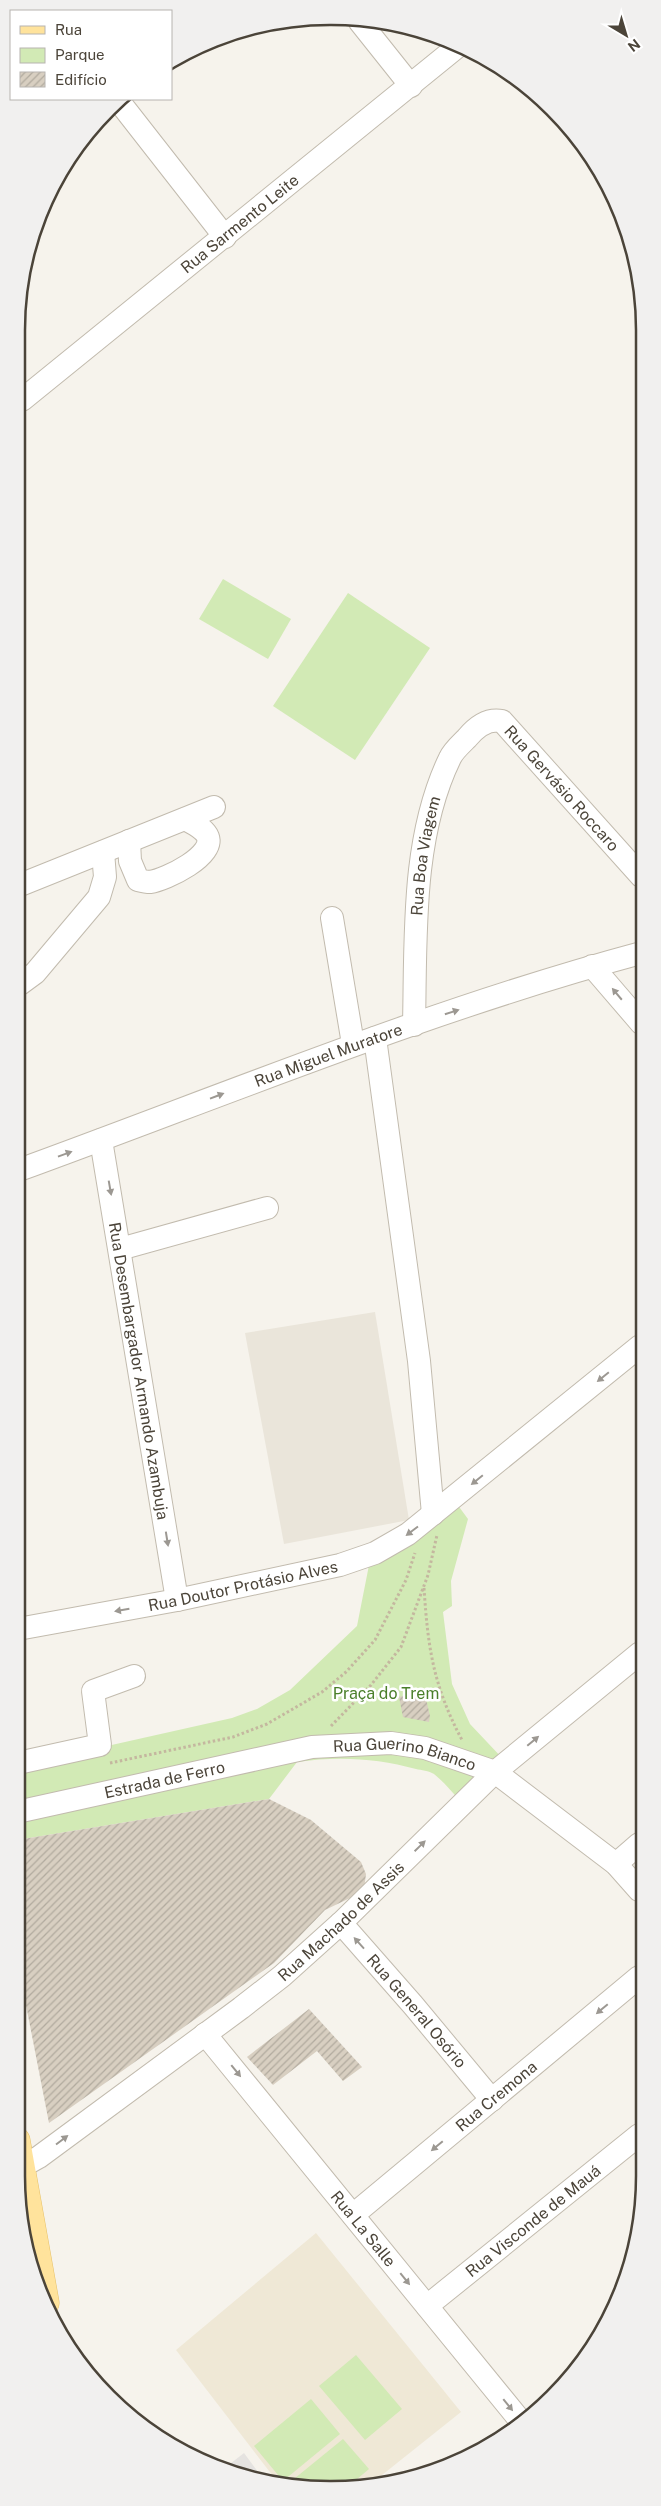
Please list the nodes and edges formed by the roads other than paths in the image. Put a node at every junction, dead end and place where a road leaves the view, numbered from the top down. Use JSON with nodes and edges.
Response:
{"nodes":[{"id":1,"x":364,"y":27,"type":"edge"},
{"id":2,"x":453,"y":51,"type":"edge"},
{"id":3,"x":411,"y":86,"type":"junction"},
{"id":4,"x":123,"y":106,"type":"edge"},
{"id":5,"x":225,"y":237,"type":"junction"},
{"id":6,"x":25,"y":398,"type":"edge"},
{"id":7,"x":502,"y":721,"type":"joint"},
{"id":8,"x":214,"y":807,"type":"dead end"},
{"id":9,"x":185,"y":820,"type":"junction"},
{"id":10,"x":129,"y":841,"type":"junction"},
{"id":11,"x":102,"y":852,"type":"junction"},
{"id":12,"x":636,"y":870,"type":"edge"},
{"id":13,"x":25,"y":883,"type":"edge"},
{"id":14,"x":332,"y":918,"type":"dead end"},
{"id":15,"x":636,"y":954,"type":"edge"},
{"id":16,"x":592,"y":966,"type":"junction"},
{"id":17,"x":25,"y":980,"type":"edge"},
{"id":18,"x":636,"y":1017,"type":"edge"},
{"id":19,"x":414,"y":1025,"type":"junction"},
{"id":20,"x":375,"y":1038,"type":"junction"},
{"id":21,"x":353,"y":1044,"type":"junction"},
{"id":22,"x":101,"y":1140,"type":"junction"},
{"id":23,"x":25,"y":1168,"type":"edge"},
{"id":24,"x":266,"y":1208,"type":"dead end"},
{"id":25,"x":120,"y":1249,"type":"junction"},
{"id":26,"x":636,"y":1349,"type":"edge"},
{"id":27,"x":442,"y":1508,"type":"junction"},
{"id":28,"x":177,"y":1600,"type":"junction"},
{"id":29,"x":25,"y":1629,"type":"edge"},
{"id":30,"x":636,"y":1655,"type":"edge"},
{"id":31,"x":134,"y":1676,"type":"dead end"},
{"id":32,"x":312,"y":1747,"type":"joint"},
{"id":33,"x":485,"y":1768,"type":"junction"},
{"id":34,"x":25,"y":1771,"type":"edge"},
{"id":35,"x":25,"y":1810,"type":"edge"},
{"id":36,"x":636,"y":1847,"type":"edge"},
{"id":37,"x":616,"y":1864,"type":"junction"},
{"id":38,"x":636,"y":1887,"type":"edge"},
{"id":39,"x":341,"y":1923,"type":"junction"},
{"id":40,"x":636,"y":1980,"type":"edge"},
{"id":41,"x":205,"y":2034,"type":"junction"},
{"id":42,"x":492,"y":2100,"type":"junction"},
{"id":43,"x":636,"y":2137,"type":"edge"},
{"id":44,"x":25,"y":2155,"type":"edge"},
{"id":45,"x":26,"y":2194,"type":"edge"},
{"id":46,"x":353,"y":2215,"type":"junction"},
{"id":47,"x":39,"y":2266,"type":"edge"},
{"id":48,"x":427,"y":2306,"type":"junction"},
{"id":49,"x":517,"y":2417,"type":"edge"}],
"edges":[{"from":1,"to":3,"type":"street"},
{"from":2,"to":3,"type":"street","name":"Rua Sarmento Leite"},
{"from":3,"to":5,"type":"street","name":"Rua Sarmento Leite"},
{"from":4,"to":5,"type":"street"},
{"from":5,"to":6,"type":"street","name":"Rua Sarmento Leite"},
{"from":7,"to":12,"type":"street","name":"Rua Gervásio Roccaro"},
{"from":7,"to":19,"type":"street","name":"Rua Boa Viagem"},
{"from":8,"to":9,"type":"street"},
{"from":9,"to":10,"type":"street"},
{"from":9,"to":10,"type":"street"},
{"from":10,"to":11,"type":"street"},
{"from":11,"to":13,"type":"street"},
{"from":11,"to":17,"type":"street"},
{"from":14,"to":21,"type":"street"},
{"from":15,"to":16,"type":"street","name":"Rua Miguel Muratore"},
{"from":18,"to":16,"type":"street","one_way":true},
{"from":19,"to":16,"type":"street","name":"Rua Miguel Muratore","one_way":true},
{"from":19,"to":20,"type":"street","name":"Rua Miguel Muratore"},
{"from":20,"to":21,"type":"street","name":"Rua Miguel Muratore"},
{"from":20,"to":27,"type":"street"},
{"from":22,"to":21,"type":"street","name":"Rua Miguel Muratore","one_way":true},
{"from":23,"to":22,"type":"street","name":"Rua Miguel Muratore","one_way":true},
{"from":22,"to":25,"type":"street","name":"Rua Desembargador Armando Azambuja","one_way":true},
{"from":24,"to":25,"type":"street"},
{"from":25,"to":28,"type":"street","name":"Rua Desembargador Armando Azambuja","one_way":true},
{"from":26,"to":27,"type":"street","name":"Rua Doutor Protásio Alves","one_way":true},
{"from":27,"to":28,"type":"street","name":"Rua Doutor Protásio Alves","one_way":true},
{"from":28,"to":29,"type":"street","name":"Rua Doutor Protásio Alves","one_way":true},
{"from":33,"to":30,"type":"street","name":"Rua Machado de Assis","one_way":true},
{"from":31,"to":34,"type":"street"},
{"from":32,"to":33,"type":"street","name":"Rua Guerino Bianco"},
{"from":32,"to":35,"type":"street","name":"Estrada de Ferro"},
{"from":33,"to":37,"type":"street","name":"Rua Guerino Bianco"},
{"from":39,"to":33,"type":"street","name":"Rua Machado de Assis","one_way":true},
{"from":36,"to":37,"type":"street"},
{"from":37,"to":38,"type":"street","name":"Rua Guerino Bianco"},
{"from":39,"to":41,"type":"street","name":"Rua Machado de Assis"},
{"from":42,"to":39,"type":"street","name":"Rua General Osório","one_way":true},
{"from":40,"to":42,"type":"street","name":"Rua Cremona","one_way":true},
{"from":44,"to":41,"type":"street","name":"Rua Machado de Assis","one_way":true},
{"from":41,"to":46,"type":"street","name":"Rua La Salle","one_way":true},
{"from":42,"to":46,"type":"street","name":"Rua Cremona","one_way":true},
{"from":43,"to":48,"type":"street","name":"Rua Visconde de Mauá"},
{"from":45,"to":47,"type":"main road"},
{"from":46,"to":48,"type":"street","name":"Rua La Salle","one_way":true},
{"from":48,"to":49,"type":"street","name":"Rua La Salle","one_way":true}]}
